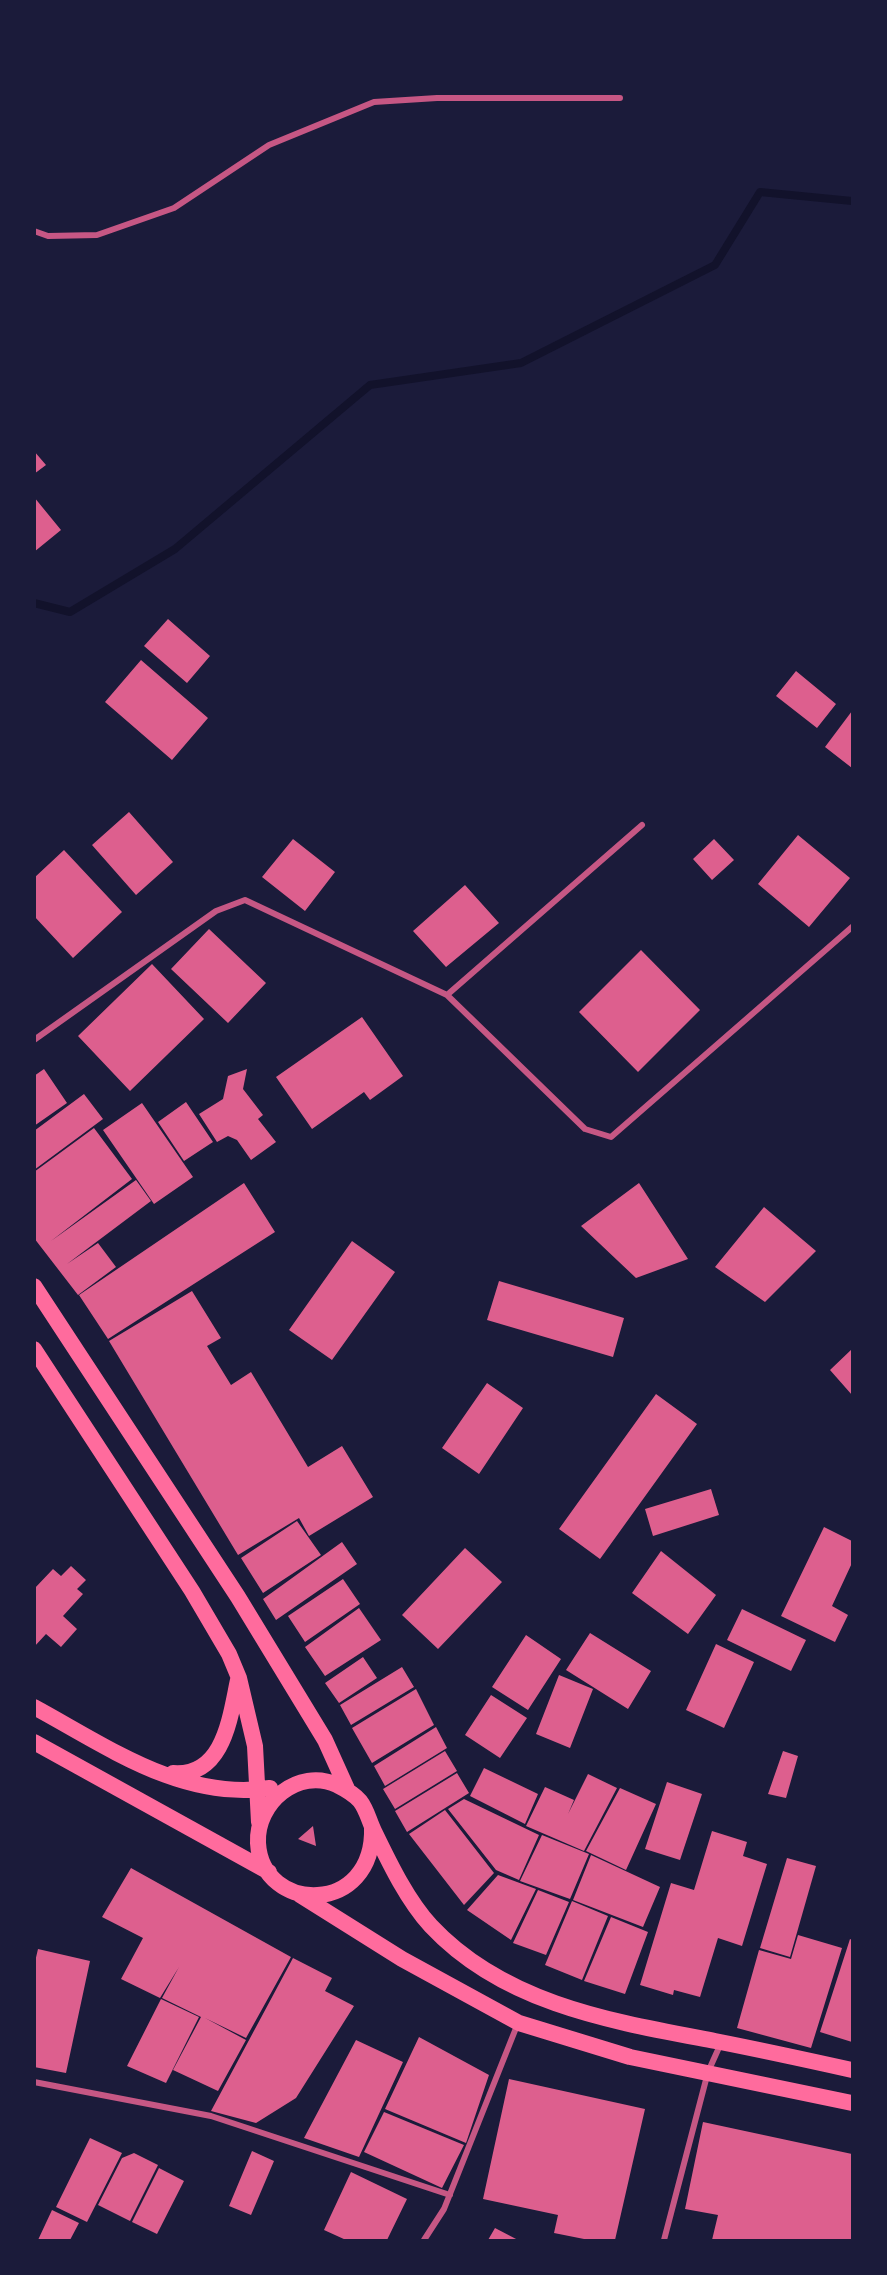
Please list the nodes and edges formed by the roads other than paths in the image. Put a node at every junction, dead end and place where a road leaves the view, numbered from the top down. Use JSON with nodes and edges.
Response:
{"nodes":[{"id":1,"x":620,"y":98,"type":"dead end"},
{"id":2,"x":34,"y":231,"type":"edge"},
{"id":3,"x":642,"y":825,"type":"dead end"},
{"id":4,"x":852,"y":927,"type":"edge"},
{"id":5,"x":447,"y":995,"type":"junction"},
{"id":6,"x":34,"y":1040,"type":"edge"},
{"id":7,"x":34,"y":1286,"type":"edge"},
{"id":8,"x":34,"y":1349,"type":"edge"},
{"id":9,"x":239,"y":1678,"type":"junction"},
{"id":10,"x":34,"y":1707,"type":"edge"},
{"id":11,"x":34,"y":1742,"type":"edge"},
{"id":12,"x":148,"y":1769,"type":"junction"},
{"id":13,"x":300,"y":1783,"type":"junction"},
{"id":14,"x":259,"y":1789,"type":"junction"},
{"id":15,"x":348,"y":1791,"type":"junction"},
{"id":16,"x":372,"y":1827,"type":"junction"},
{"id":17,"x":259,"y":1829,"type":"junction"},
{"id":18,"x":270,"y":1873,"type":"junction"},
{"id":19,"x":297,"y":1893,"type":"junction"},
{"id":20,"x":519,"y":2022,"type":"junction"},
{"id":21,"x":722,"y":2042,"type":"junction"},
{"id":22,"x":852,"y":2070,"type":"edge"},
{"id":23,"x":708,"y":2073,"type":"junction"},
{"id":24,"x":34,"y":2082,"type":"edge"},
{"id":25,"x":852,"y":2103,"type":"edge"},
{"id":26,"x":450,"y":2195,"type":"junction"},
{"id":27,"x":424,"y":2241,"type":"edge"},
{"id":28,"x":664,"y":2241,"type":"edge"}],
"edges":[{"from":1,"to":2,"type":"street"},
{"from":3,"to":5,"type":"street"},
{"from":4,"to":5,"type":"street"},
{"from":5,"to":6,"type":"street"},
{"from":7,"to":15,"type":"highway"},
{"from":8,"to":9,"type":"highway"},
{"from":9,"to":12,"type":"highway"},
{"from":9,"to":14,"type":"highway"},
{"from":10,"to":12,"type":"highway"},
{"from":11,"to":18,"type":"highway"},
{"from":12,"to":14,"type":"highway"},
{"from":13,"to":14,"type":"highway"},
{"from":13,"to":15,"type":"highway"},
{"from":13,"to":17,"type":"highway"},
{"from":14,"to":17,"type":"highway"},
{"from":15,"to":16,"type":"highway"},
{"from":16,"to":19,"type":"highway"},
{"from":16,"to":21,"type":"highway"},
{"from":17,"to":18,"type":"highway"},
{"from":18,"to":19,"type":"highway"},
{"from":19,"to":20,"type":"highway"},
{"from":20,"to":23,"type":"highway"},
{"from":20,"to":26,"type":"street"},
{"from":21,"to":22,"type":"highway"},
{"from":21,"to":23,"type":"street"},
{"from":23,"to":25,"type":"highway"},
{"from":23,"to":28,"type":"street"},
{"from":24,"to":26,"type":"street"},
{"from":26,"to":27,"type":"street"}]}
